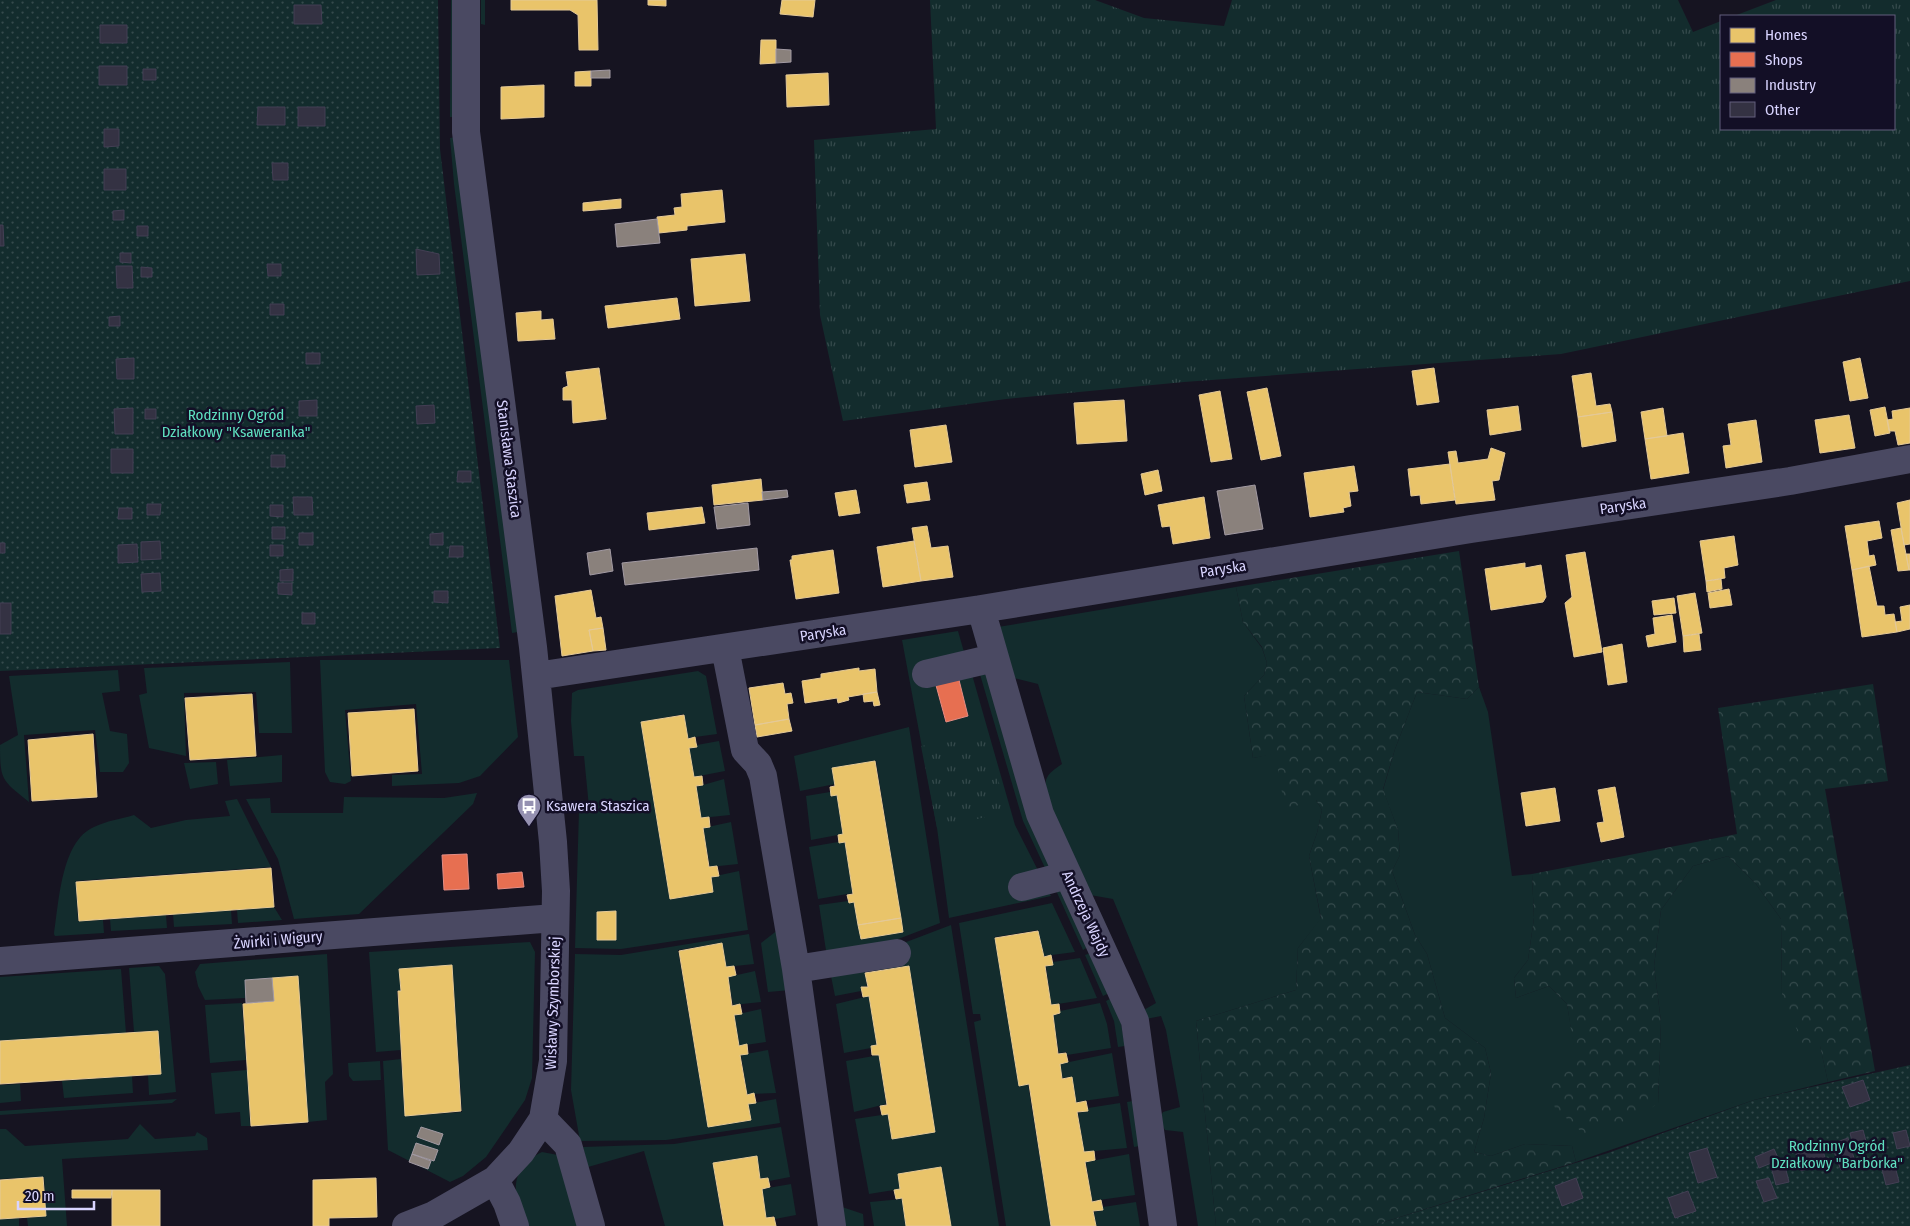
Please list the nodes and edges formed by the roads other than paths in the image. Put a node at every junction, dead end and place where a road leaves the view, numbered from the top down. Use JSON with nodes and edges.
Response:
{"nodes":[{"id":1,"x":466,"y":0,"type":"edge"},
{"id":2,"x":1910,"y":459,"type":"edge"},
{"id":3,"x":981,"y":609,"type":"junction"},
{"id":4,"x":725,"y":648,"type":"junction"},
{"id":5,"x":994,"y":658,"type":"junction"},
{"id":6,"x":926,"y":674,"type":"dead end"},
{"id":7,"x":536,"y":676,"type":"junction"},
{"id":8,"x":1068,"y":875,"type":"junction"},
{"id":9,"x":1022,"y":887,"type":"dead end"},
{"id":10,"x":555,"y":918,"type":"junction"},
{"id":11,"x":897,"y":953,"type":"dead end"},
{"id":12,"x":0,"y":961,"type":"edge"},
{"id":13,"x":796,"y":969,"type":"junction"},
{"id":14,"x":543,"y":1120,"type":"junction"},
{"id":15,"x":495,"y":1180,"type":"junction"},
{"id":16,"x":406,"y":1226,"type":"edge"},
{"id":17,"x":515,"y":1226,"type":"edge"},
{"id":18,"x":591,"y":1226,"type":"edge"},
{"id":19,"x":832,"y":1226,"type":"edge"},
{"id":20,"x":1163,"y":1226,"type":"edge"}],
"edges":[{"from":1,"to":7,"type":"street","name":"Stanisława Staszica"},
{"from":2,"to":3,"type":"street","name":"Paryska"},
{"from":3,"to":4,"type":"street","name":"Paryska"},
{"from":3,"to":5,"type":"street","name":"Andrzeja Wajdy"},
{"from":4,"to":7,"type":"street","name":"Paryska"},
{"from":4,"to":13,"type":"street"},
{"from":5,"to":6,"type":"street"},
{"from":5,"to":8,"type":"street","name":"Andrzeja Wajdy"},
{"from":7,"to":10,"type":"street","name":"Stanisława Staszica"},
{"from":8,"to":9,"type":"street"},
{"from":8,"to":20,"type":"street","name":"Andrzeja Wajdy"},
{"from":10,"to":12,"type":"street","name":"Żwirki i Wigury"},
{"from":10,"to":14,"type":"street","name":"Wisławy Szymborskiej"},
{"from":11,"to":13,"type":"street"},
{"from":13,"to":19,"type":"street"},
{"from":14,"to":15,"type":"street","name":"Wisławy Szymborskiej"},
{"from":14,"to":18,"type":"street"},
{"from":15,"to":16,"type":"street","name":"Wisławy Szymborskiej"},
{"from":15,"to":17,"type":"street"}]}
